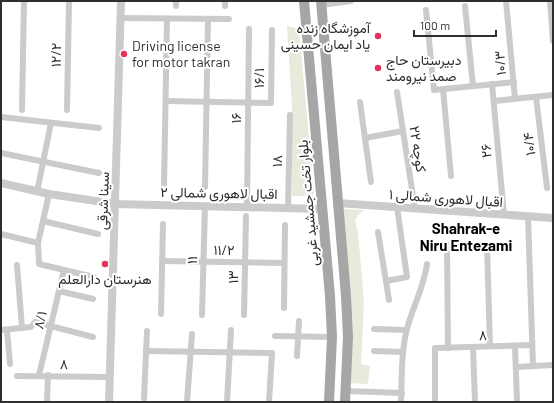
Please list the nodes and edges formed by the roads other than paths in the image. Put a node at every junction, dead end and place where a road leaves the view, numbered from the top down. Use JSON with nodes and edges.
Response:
{"nodes":[{"id":1,"x":24,"y":1,"type":"edge"},
{"id":2,"x":69,"y":1,"type":"edge"},
{"id":3,"x":121,"y":1,"type":"edge"},
{"id":4,"x":304,"y":1,"type":"edge"},
{"id":5,"x":351,"y":1,"type":"edge"},
{"id":6,"x":506,"y":1,"type":"edge"},
{"id":7,"x":550,"y":1,"type":"edge"},
{"id":8,"x":336,"y":2,"type":"edge"},
{"id":9,"x":321,"y":3,"type":"edge"},
{"id":10,"x":465,"y":6,"type":"dead end"},
{"id":11,"x":426,"y":10,"type":"dead end"},
{"id":12,"x":120,"y":18,"type":"junction"},
{"id":13,"x":167,"y":19,"type":"junction"},
{"id":14,"x":208,"y":19,"type":"junction"},
{"id":15,"x":230,"y":19,"type":"dead end"},
{"id":16,"x":249,"y":29,"type":"dead end"},
{"id":17,"x":272,"y":30,"type":"dead end"},
{"id":18,"x":553,"y":41,"type":"edge"},
{"id":19,"x":514,"y":82,"type":"junction"},
{"id":20,"x":492,"y":84,"type":"junction"},
{"id":21,"x":473,"y":86,"type":"junction"},
{"id":22,"x":443,"y":89,"type":"junction"},
{"id":23,"x":397,"y":92,"type":"dead end"},
{"id":24,"x":553,"y":95,"type":"edge"},
{"id":25,"x":536,"y":97,"type":"junction"},
{"id":26,"x":515,"y":99,"type":"junction"},
{"id":27,"x":166,"y":101,"type":"junction"},
{"id":28,"x":494,"y":101,"type":"junction"},
{"id":29,"x":207,"y":102,"type":"junction"},
{"id":30,"x":248,"y":102,"type":"junction"},
{"id":31,"x":360,"y":102,"type":"dead end"},
{"id":32,"x":22,"y":110,"type":"dead end"},
{"id":33,"x":67,"y":110,"type":"dead end"},
{"id":34,"x":290,"y":115,"type":"dead end"},
{"id":35,"x":1,"y":117,"type":"edge"},
{"id":36,"x":51,"y":123,"type":"junction"},
{"id":37,"x":330,"y":124,"type":"junction"},
{"id":38,"x":315,"y":126,"type":"junction"},
{"id":39,"x":99,"y":128,"type":"dead end"},
{"id":40,"x":403,"y":131,"type":"junction"},
{"id":41,"x":365,"y":138,"type":"junction"},
{"id":42,"x":1,"y":153,"type":"edge"},
{"id":43,"x":43,"y":161,"type":"junction"},
{"id":44,"x":98,"y":173,"type":"dead end"},
{"id":45,"x":451,"y":176,"type":"dead end"},
{"id":46,"x":371,"y":182,"type":"dead end"},
{"id":47,"x":1,"y":184,"type":"edge"},
{"id":48,"x":164,"y":186,"type":"dead end"},
{"id":49,"x":206,"y":187,"type":"dead end"},
{"id":50,"x":547,"y":188,"type":"dead end"},
{"id":51,"x":37,"y":192,"type":"junction"},
{"id":52,"x":50,"y":194,"type":"junction"},
{"id":53,"x":338,"y":203,"type":"junction"},
{"id":54,"x":116,"y":204,"type":"junction"},
{"id":55,"x":205,"y":206,"type":"junction"},
{"id":56,"x":246,"y":207,"type":"junction"},
{"id":57,"x":288,"y":208,"type":"junction"},
{"id":58,"x":397,"y":208,"type":"junction"},
{"id":59,"x":322,"y":209,"type":"junction"},
{"id":60,"x":415,"y":209,"type":"junction"},
{"id":61,"x":504,"y":215,"type":"junction"},
{"id":62,"x":246,"y":216,"type":"dead end"},
{"id":63,"x":528,"y":216,"type":"junction"},
{"id":64,"x":553,"y":218,"type":"edge"},
{"id":65,"x":43,"y":221,"type":"junction"},
{"id":66,"x":163,"y":224,"type":"dead end"},
{"id":67,"x":285,"y":225,"type":"dead end"},
{"id":68,"x":378,"y":232,"type":"dead end"},
{"id":69,"x":1,"y":234,"type":"edge"},
{"id":70,"x":98,"y":234,"type":"dead end"},
{"id":71,"x":38,"y":243,"type":"junction"},
{"id":72,"x":447,"y":244,"type":"dead end"},
{"id":73,"x":487,"y":245,"type":"dead end"},
{"id":74,"x":162,"y":261,"type":"junction"},
{"id":75,"x":204,"y":262,"type":"junction"},
{"id":76,"x":245,"y":262,"type":"junction"},
{"id":77,"x":284,"y":263,"type":"junction"},
{"id":78,"x":427,"y":264,"type":"dead end"},
{"id":79,"x":18,"y":265,"type":"dead end"},
{"id":80,"x":64,"y":270,"type":"junction"},
{"id":81,"x":94,"y":277,"type":"dead end"},
{"id":82,"x":386,"y":281,"type":"junction"},
{"id":83,"x":59,"y":291,"type":"junction"},
{"id":84,"x":93,"y":298,"type":"dead end"},
{"id":85,"x":389,"y":300,"type":"dead end"},
{"id":86,"x":284,"y":308,"type":"dead end"},
{"id":87,"x":161,"y":314,"type":"dead end"},
{"id":88,"x":202,"y":315,"type":"dead end"},
{"id":89,"x":244,"y":315,"type":"dead end"},
{"id":90,"x":299,"y":321,"type":"dead end"},
{"id":91,"x":51,"y":327,"type":"junction"},
{"id":92,"x":22,"y":328,"type":"junction"},
{"id":93,"x":374,"y":329,"type":"dead end"},
{"id":94,"x":4,"y":330,"type":"edge"},
{"id":95,"x":231,"y":330,"type":"dead end"},
{"id":96,"x":406,"y":330,"type":"junction"},
{"id":97,"x":147,"y":331,"type":"dead end"},
{"id":98,"x":192,"y":334,"type":"dead end"},
{"id":99,"x":275,"y":336,"type":"dead end"},
{"id":100,"x":298,"y":336,"type":"junction"},
{"id":101,"x":93,"y":337,"type":"dead end"},
{"id":102,"x":332,"y":337,"type":"junction"},
{"id":103,"x":348,"y":337,"type":"junction"},
{"id":104,"x":532,"y":345,"type":"junction"},
{"id":105,"x":490,"y":346,"type":"junction"},
{"id":106,"x":515,"y":346,"type":"junction"},
{"id":107,"x":473,"y":347,"type":"junction"},
{"id":108,"x":448,"y":348,"type":"junction"},
{"id":109,"x":146,"y":351,"type":"junction"},
{"id":110,"x":374,"y":351,"type":"dead end"},
{"id":111,"x":190,"y":352,"type":"junction"},
{"id":112,"x":230,"y":352,"type":"junction"},
{"id":113,"x":403,"y":352,"type":"junction"},
{"id":114,"x":297,"y":356,"type":"dead end"},
{"id":115,"x":10,"y":364,"type":"dead end"},
{"id":116,"x":553,"y":365,"type":"edge"},
{"id":117,"x":533,"y":366,"type":"junction"},
{"id":118,"x":516,"y":367,"type":"junction"},
{"id":119,"x":39,"y":375,"type":"junction"},
{"id":120,"x":48,"y":375,"type":"junction"},
{"id":121,"x":17,"y":376,"type":"dead end"},
{"id":122,"x":110,"y":377,"type":"junction"},
{"id":123,"x":346,"y":390,"type":"junction"},
{"id":124,"x":402,"y":393,"type":"junction"},
{"id":125,"x":144,"y":398,"type":"dead end"},
{"id":126,"x":47,"y":402,"type":"edge"},
{"id":127,"x":108,"y":402,"type":"edge"},
{"id":128,"x":187,"y":402,"type":"edge"},
{"id":129,"x":227,"y":402,"type":"edge"},
{"id":130,"x":269,"y":402,"type":"edge"},
{"id":131,"x":329,"y":402,"type":"edge"},
{"id":132,"x":345,"y":402,"type":"edge"},
{"id":133,"x":401,"y":402,"type":"edge"},
{"id":134,"x":435,"y":402,"type":"edge"},
{"id":135,"x":475,"y":402,"type":"edge"},
{"id":136,"x":517,"y":402,"type":"edge"}],
"edges":[{"from":1,"to":32,"type":"street"},
{"from":2,"to":33,"type":"street","name":"۱۲/۲"},
{"from":3,"to":12,"type":"street","name":"سینا شرقی"},
{"from":4,"to":38,"type":"main road","name":"بلوار تخت جمشید غربی"},
{"from":5,"to":8,"type":"street"},
{"from":6,"to":19,"type":"street","name":"۱۰/۳"},
{"from":7,"to":18,"type":"street"},
{"from":8,"to":9,"type":"street"},
{"from":9,"to":37,"type":"main road","name":"بلوار تخت جمشید غربی"},
{"from":10,"to":21,"type":"street"},
{"from":11,"to":22,"type":"street"},
{"from":12,"to":13,"type":"street"},
{"from":12,"to":54,"type":"street","name":"سینا شرقی"},
{"from":13,"to":14,"type":"street"},
{"from":13,"to":27,"type":"street"},
{"from":14,"to":15,"type":"street"},
{"from":14,"to":29,"type":"street"},
{"from":16,"to":30,"type":"street","name":"۱۶"},
{"from":17,"to":30,"type":"street","name":"۱۶/۱"},
{"from":19,"to":20,"type":"street"},
{"from":19,"to":26,"type":"street","name":"۱۰/۳"},
{"from":20,"to":21,"type":"street"},
{"from":20,"to":28,"type":"street","name":"۲۶"},
{"from":21,"to":22,"type":"street"},
{"from":22,"to":45,"type":"street"},
{"from":23,"to":40,"type":"street","name":"کوچه ۲۲"},
{"from":24,"to":25,"type":"street"},
{"from":25,"to":26,"type":"street"},
{"from":25,"to":50,"type":"street","name":"۱۰/۴"},
{"from":26,"to":28,"type":"street"},
{"from":27,"to":29,"type":"street"},
{"from":27,"to":48,"type":"street"},
{"from":28,"to":61,"type":"street","name":"۲۶"},
{"from":29,"to":30,"type":"street"},
{"from":29,"to":49,"type":"street"},
{"from":30,"to":56,"type":"street","name":"۱۶"},
{"from":31,"to":41,"type":"street"},
{"from":34,"to":57,"type":"street","name":"۱۸"},
{"from":35,"to":36,"type":"street"},
{"from":36,"to":39,"type":"street"},
{"from":36,"to":43,"type":"street"},
{"from":37,"to":38,"type":"main road"},
{"from":37,"to":53,"type":"main road","name":"بلوار تخت جمشید غربی"},
{"from":38,"to":59,"type":"main road","name":"بلوار تخت جمشید غربی"},
{"from":40,"to":41,"type":"street"},
{"from":40,"to":60,"type":"street","name":"کوچه ۲۲"},
{"from":41,"to":46,"type":"street"},
{"from":42,"to":43,"type":"street"},
{"from":43,"to":44,"type":"street"},
{"from":43,"to":51,"type":"street"},
{"from":47,"to":51,"type":"street","name":"اقبال لاهوری شمالی ۲"},
{"from":51,"to":52,"type":"street","name":"اقبال لاهوری شمالی ۲"},
{"from":52,"to":54,"type":"street","name":"اقبال لاهوری شمالی ۲"},
{"from":52,"to":65,"type":"street"},
{"from":53,"to":58,"type":"street","name":"اقبال لاهوری شمالی ۱"},
{"from":53,"to":103,"type":"main road","name":"بلوار تخت جمشید غربی"},
{"from":54,"to":55,"type":"street","name":"اقبال لاهوری شمالی ۲"},
{"from":54,"to":122,"type":"street","name":"سینا شرقی"},
{"from":55,"to":56,"type":"street","name":"اقبال لاهوری شمالی ۲"},
{"from":55,"to":75,"type":"street","name":"۱۱"},
{"from":56,"to":57,"type":"street","name":"اقبال لاهوری شمالی ۲"},
{"from":57,"to":59,"type":"street","name":"اقبال لاهوری شمالی ۲"},
{"from":58,"to":60,"type":"street","name":"اقبال لاهوری شمالی ۱"},
{"from":58,"to":82,"type":"street"},
{"from":59,"to":102,"type":"main road","name":"بلوار تخت جمشید غربی"},
{"from":60,"to":61,"type":"street","name":"اقبال لاهوری شمالی ۱"},
{"from":61,"to":63,"type":"street","name":"اقبال لاهوری شمالی ۱"},
{"from":62,"to":76,"type":"street","name":"۱۳"},
{"from":63,"to":64,"type":"street","name":"اقبال لاهوری شمالی ۱"},
{"from":63,"to":104,"type":"street"},
{"from":65,"to":70,"type":"street"},
{"from":65,"to":71,"type":"street"},
{"from":66,"to":74,"type":"street"},
{"from":67,"to":77,"type":"street"},
{"from":68,"to":82,"type":"street"},
{"from":69,"to":71,"type":"street"},
{"from":71,"to":80,"type":"street"},
{"from":72,"to":108,"type":"street"},
{"from":73,"to":105,"type":"street"},
{"from":74,"to":75,"type":"street","name":"۱۱/۲"},
{"from":74,"to":87,"type":"street"},
{"from":75,"to":76,"type":"street","name":"۱۱/۲"},
{"from":75,"to":88,"type":"street","name":"۱۱"},
{"from":76,"to":77,"type":"street","name":"۱۱/۲"},
{"from":76,"to":89,"type":"street","name":"۱۳"},
{"from":77,"to":86,"type":"street"},
{"from":78,"to":96,"type":"street"},
{"from":79,"to":92,"type":"street"},
{"from":80,"to":81,"type":"street"},
{"from":80,"to":83,"type":"street","name":"۸/۱"},
{"from":82,"to":85,"type":"street"},
{"from":83,"to":84,"type":"street"},
{"from":83,"to":91,"type":"street","name":"۸/۱"},
{"from":90,"to":100,"type":"street"},
{"from":91,"to":92,"type":"street"},
{"from":91,"to":101,"type":"street"},
{"from":91,"to":119,"type":"street","name":"۸/۱"},
{"from":92,"to":94,"type":"street"},
{"from":93,"to":96,"type":"street"},
{"from":94,"to":115,"type":"street"},
{"from":95,"to":112,"type":"street"},
{"from":96,"to":113,"type":"street"},
{"from":97,"to":109,"type":"street"},
{"from":98,"to":111,"type":"street"},
{"from":99,"to":100,"type":"street"},
{"from":100,"to":102,"type":"street"},
{"from":100,"to":114,"type":"street"},
{"from":102,"to":103,"type":"main road"},
{"from":102,"to":131,"type":"main road","name":"بلوار تخت جمشید غربی"},
{"from":103,"to":123,"type":"main road","name":"بلوار تخت جمشید غربی"},
{"from":104,"to":106,"type":"street","name":"۸"},
{"from":104,"to":117,"type":"street"},
{"from":105,"to":106,"type":"street","name":"۸"},
{"from":105,"to":107,"type":"street","name":"۸"},
{"from":106,"to":118,"type":"street"},
{"from":107,"to":108,"type":"street","name":"۸"},
{"from":107,"to":135,"type":"street"},
{"from":108,"to":134,"type":"street","name":"۸"},
{"from":109,"to":111,"type":"street"},
{"from":109,"to":125,"type":"street"},
{"from":110,"to":113,"type":"street"},
{"from":111,"to":112,"type":"street"},
{"from":111,"to":128,"type":"street"},
{"from":112,"to":129,"type":"street"},
{"from":112,"to":130,"type":"street"},
{"from":113,"to":124,"type":"street"},
{"from":116,"to":117,"type":"street"},
{"from":117,"to":118,"type":"street"},
{"from":118,"to":136,"type":"street"},
{"from":119,"to":120,"type":"street","name":"۸"},
{"from":119,"to":121,"type":"street","name":"۸"},
{"from":120,"to":122,"type":"street","name":"۸"},
{"from":120,"to":126,"type":"street"},
{"from":122,"to":127,"type":"street","name":"سینا شرقی"},
{"from":123,"to":124,"type":"street"},
{"from":123,"to":132,"type":"main road","name":"بلوار تخت جمشید غربی"},
{"from":124,"to":133,"type":"street"}]}
